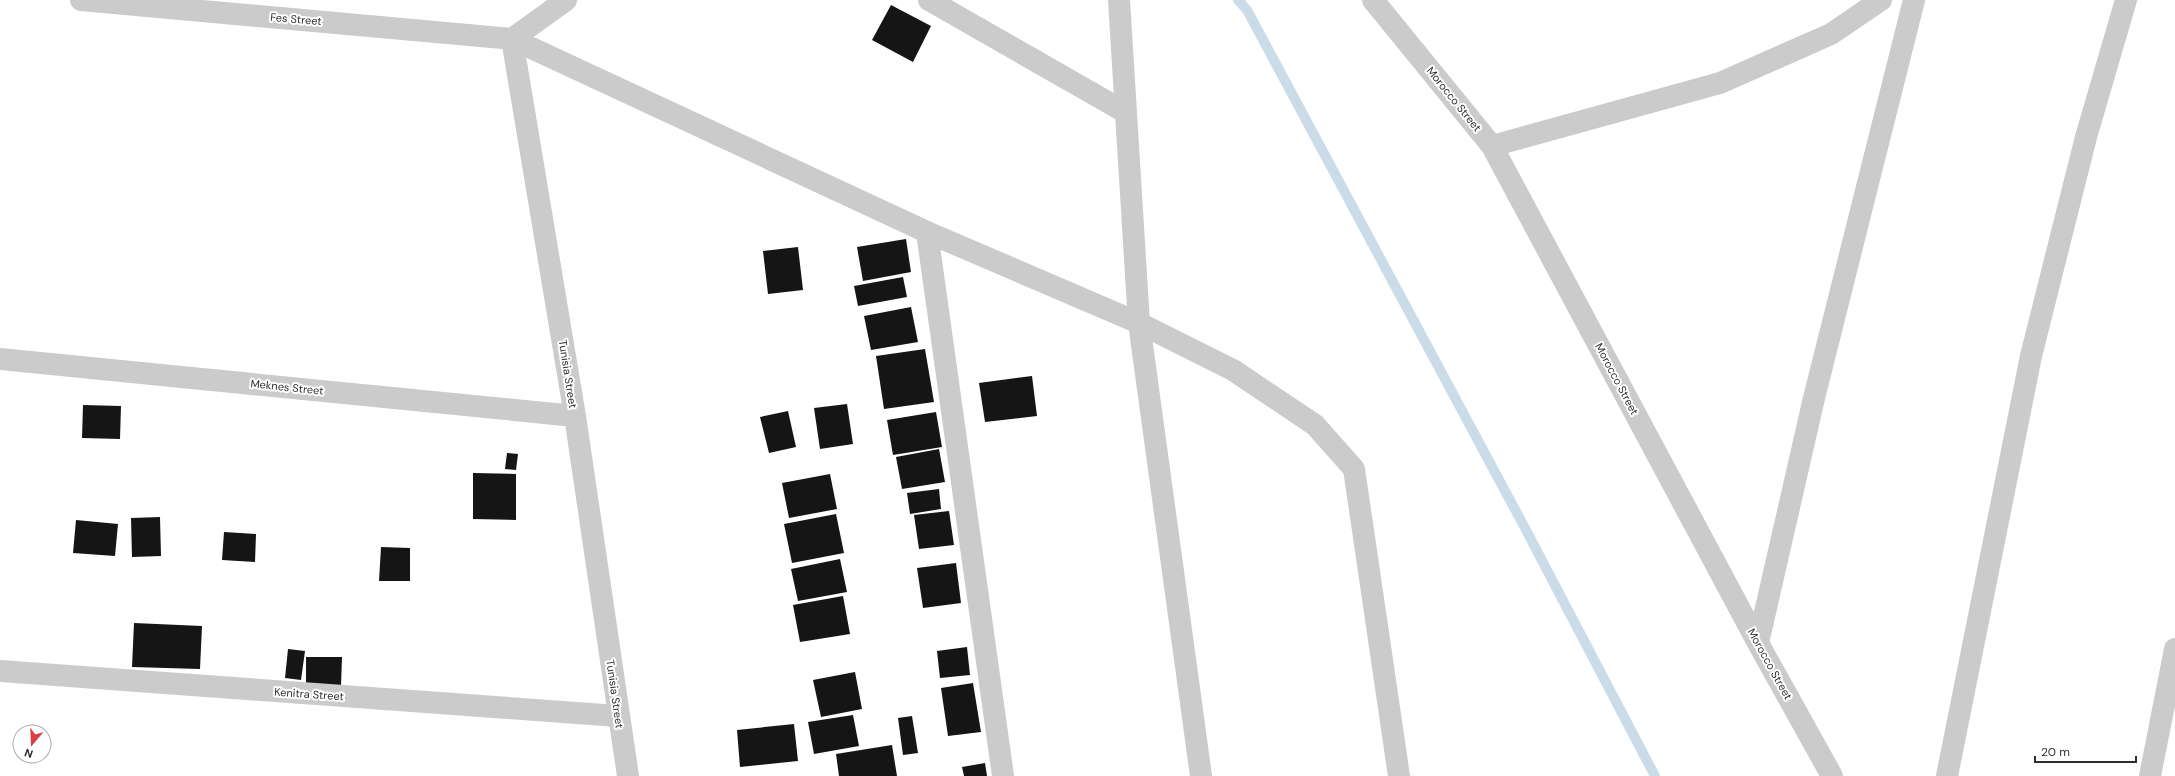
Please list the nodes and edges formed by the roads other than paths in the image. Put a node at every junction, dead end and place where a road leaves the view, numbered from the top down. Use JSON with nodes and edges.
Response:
{"nodes":[{"id":1,"x":81,"y":0,"type":"edge"},
{"id":2,"x":566,"y":0,"type":"edge"},
{"id":3,"x":929,"y":0,"type":"edge"},
{"id":4,"x":1119,"y":0,"type":"edge"},
{"id":5,"x":1373,"y":0,"type":"edge"},
{"id":6,"x":1881,"y":0,"type":"edge"},
{"id":7,"x":1914,"y":0,"type":"edge"},
{"id":8,"x":2126,"y":0,"type":"edge"},
{"id":9,"x":512,"y":39,"type":"junction"},
{"id":10,"x":1125,"y":112,"type":"junction"},
{"id":11,"x":1492,"y":146,"type":"junction"},
{"id":12,"x":927,"y":232,"type":"junction"},
{"id":13,"x":1139,"y":323,"type":"junction"},
{"id":14,"x":0,"y":359,"type":"edge"},
{"id":15,"x":575,"y":416,"type":"junction"},
{"id":16,"x":1758,"y":642,"type":"junction"},
{"id":17,"x":2175,"y":649,"type":"edge"},
{"id":18,"x":0,"y":671,"type":"edge"},
{"id":19,"x":618,"y":716,"type":"junction"},
{"id":20,"x":628,"y":776,"type":"edge"},
{"id":21,"x":1003,"y":776,"type":"edge"},
{"id":22,"x":1201,"y":776,"type":"edge"},
{"id":23,"x":1399,"y":776,"type":"edge"},
{"id":24,"x":1832,"y":776,"type":"edge"},
{"id":25,"x":1947,"y":776,"type":"edge"},
{"id":26,"x":2150,"y":776,"type":"edge"}],
"edges":[{"from":1,"to":9,"type":"street","name":"Fes Street"},
{"from":2,"to":9,"type":"street"},
{"from":3,"to":10,"type":"street"},
{"from":4,"to":10,"type":"street"},
{"from":5,"to":11,"type":"street","name":"Morocco Street"},
{"from":6,"to":11,"type":"street"},
{"from":7,"to":16,"type":"street"},
{"from":8,"to":25,"type":"street"},
{"from":9,"to":12,"type":"street","name":"Fes Street"},
{"from":9,"to":15,"type":"street","name":"Tunisia Street"},
{"from":10,"to":13,"type":"street"},
{"from":11,"to":16,"type":"street","name":"Morocco Street"},
{"from":12,"to":13,"type":"street","name":"Fes Street"},
{"from":12,"to":21,"type":"street"},
{"from":13,"to":22,"type":"street"},
{"from":13,"to":23,"type":"street","name":"Fes Street"},
{"from":14,"to":15,"type":"street","name":"Meknes Street"},
{"from":15,"to":19,"type":"street","name":"Tunisia Street"},
{"from":16,"to":24,"type":"street","name":"Morocco Street"},
{"from":17,"to":26,"type":"street"},
{"from":18,"to":19,"type":"street","name":"Kenitra Street"},
{"from":19,"to":20,"type":"street","name":"Tunisia Street"}]}
